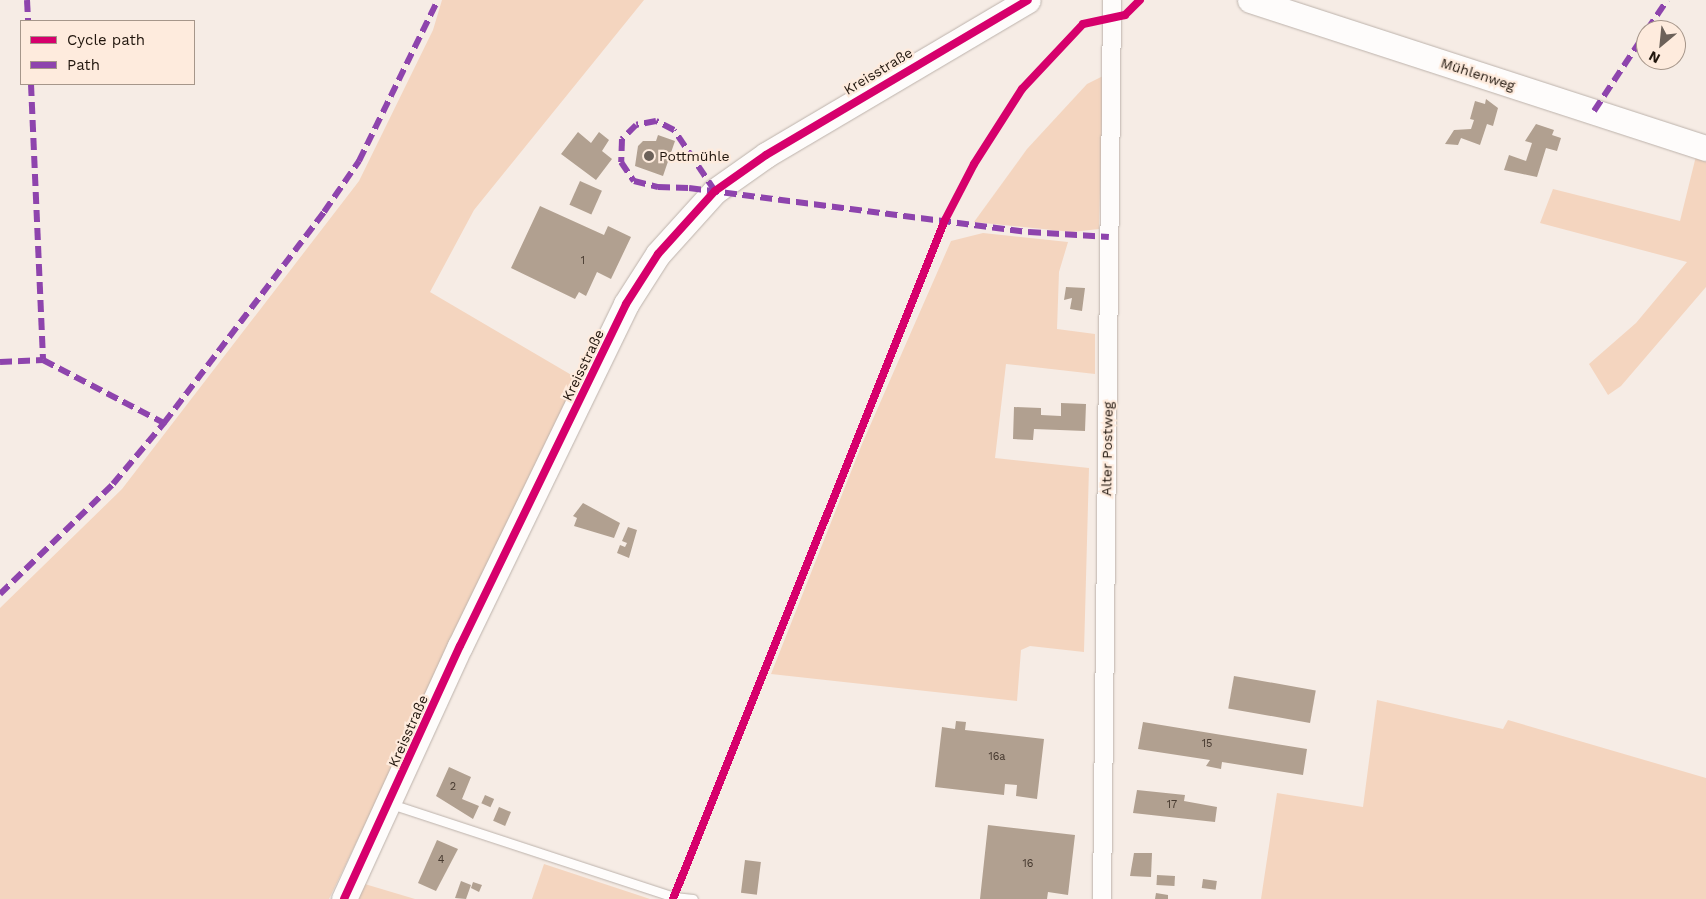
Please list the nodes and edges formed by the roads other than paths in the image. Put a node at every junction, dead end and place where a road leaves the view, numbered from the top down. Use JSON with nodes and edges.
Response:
{"nodes":[{"id":1,"x":1028,"y":0,"type":"edge"},
{"id":2,"x":1112,"y":0,"type":"edge"},
{"id":3,"x":1250,"y":0,"type":"edge"},
{"id":4,"x":1706,"y":148,"type":"edge"},
{"id":5,"x":390,"y":803,"type":"junction"},
{"id":6,"x":344,"y":899,"type":"edge"},
{"id":7,"x":693,"y":899,"type":"edge"},
{"id":8,"x":1102,"y":899,"type":"edge"}],
"edges":[{"from":1,"to":5,"type":"street","name":"Kreisstraße"},
{"from":2,"to":8,"type":"street","name":"Alter Postweg"},
{"from":3,"to":4,"type":"street","name":"Mühlenweg"},
{"from":5,"to":6,"type":"street","name":"Kreisstraße"},
{"from":5,"to":7,"type":"lane"}]}
